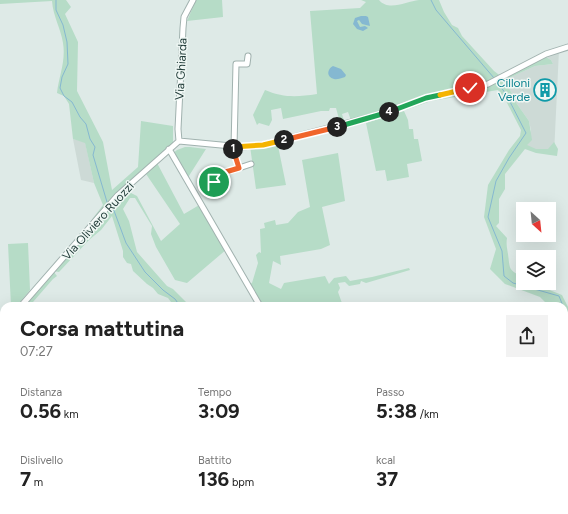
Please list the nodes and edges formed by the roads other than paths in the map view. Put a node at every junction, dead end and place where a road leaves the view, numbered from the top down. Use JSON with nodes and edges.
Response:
{"nodes":[{"id":1,"x":193,"y":0,"type":"edge"},
{"id":2,"x":568,"y":47,"type":"edge"},
{"id":3,"x":248,"y":56,"type":"dead end"},
{"id":4,"x":179,"y":140,"type":"junction"},
{"id":5,"x":233,"y":147,"type":"junction"},
{"id":6,"x":169,"y":149,"type":"junction"},
{"id":7,"x":251,"y":164,"type":"dead end"},
{"id":8,"x":239,"y":168,"type":"junction"},
{"id":9,"x":214,"y":182,"type":"dead end"},
{"id":10,"x":24,"y":302,"type":"edge"},
{"id":11,"x":258,"y":302,"type":"edge"}],
"edges":[{"from":1,"to":4,"type":"street","name":"Via Ghiarda"},
{"from":2,"to":5,"type":"street"},
{"from":3,"to":5,"type":"street"},
{"from":4,"to":5,"type":"street"},
{"from":4,"to":6,"type":"street","name":"Via Oliviero Ruozzi"},
{"from":5,"to":8,"type":"street"},
{"from":6,"to":10,"type":"street","name":"Via Oliviero Ruozzi"},
{"from":6,"to":11,"type":"street"},
{"from":7,"to":8,"type":"street"},
{"from":8,"to":9,"type":"street"}]}
